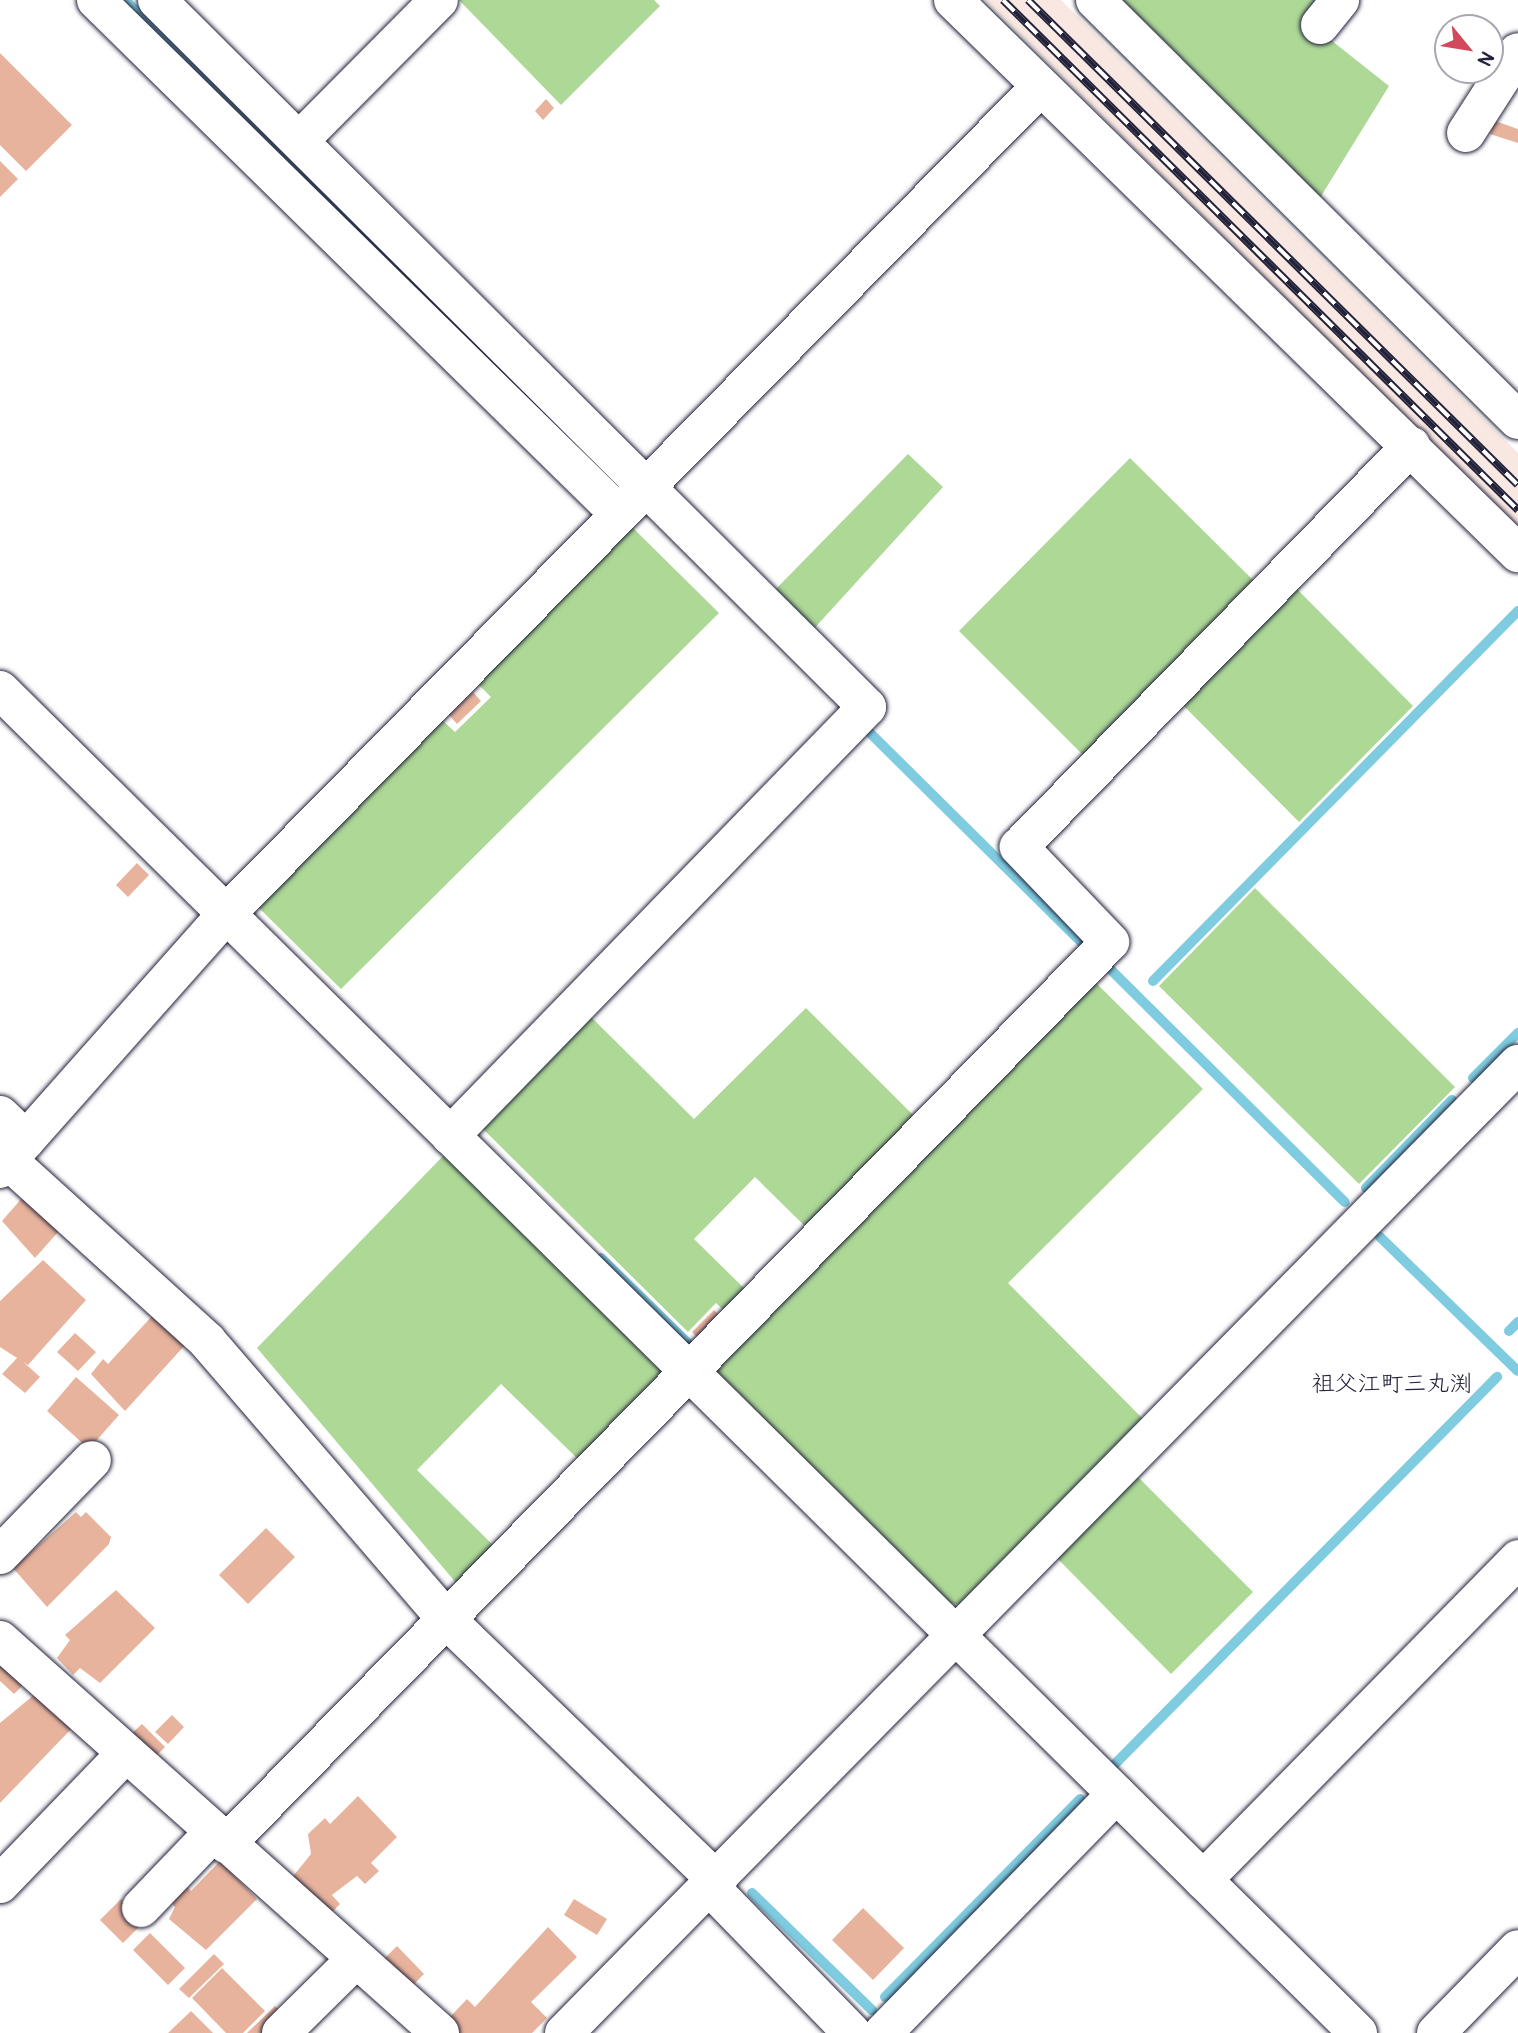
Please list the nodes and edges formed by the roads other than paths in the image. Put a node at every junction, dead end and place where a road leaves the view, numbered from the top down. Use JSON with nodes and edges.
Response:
{"nodes":[{"id":1,"x":96,"y":0,"type":"edge"},
{"id":2,"x":157,"y":0,"type":"edge"},
{"id":3,"x":439,"y":0,"type":"edge"},
{"id":4,"x":953,"y":0,"type":"edge"},
{"id":5,"x":1095,"y":0,"type":"edge"},
{"id":6,"x":1518,"y":52,"type":"edge"},
{"id":7,"x":1041,"y":87,"type":"junction"},
{"id":8,"x":1466,"y":133,"type":"dead end"},
{"id":9,"x":300,"y":139,"type":"junction"},
{"id":10,"x":1518,"y":420,"type":"edge"},
{"id":11,"x":1411,"y":446,"type":"junction"},
{"id":12,"x":648,"y":484,"type":"junction"},
{"id":13,"x":619,"y":514,"type":"junction"},
{"id":14,"x":1518,"y":553,"type":"edge"},
{"id":15,"x":0,"y":690,"type":"edge"},
{"id":16,"x":228,"y":912,"type":"junction"},
{"id":17,"x":1518,"y":1064,"type":"edge"},
{"id":18,"x":450,"y":1136,"type":"junction"},
{"id":19,"x":7,"y":1147,"type":"edge"},
{"id":20,"x":688,"y":1373,"type":"junction"},
{"id":21,"x":92,"y":1460,"type":"dead end"},
{"id":22,"x":0,"y":1555,"type":"edge"},
{"id":23,"x":1518,"y":1559,"type":"edge"},
{"id":24,"x":446,"y":1619,"type":"junction"},
{"id":25,"x":956,"y":1636,"type":"junction"},
{"id":26,"x":0,"y":1640,"type":"edge"},
{"id":27,"x":125,"y":1754,"type":"junction"},
{"id":28,"x":1116,"y":1794,"type":"junction"},
{"id":29,"x":220,"y":1838,"type":"junction"},
{"id":30,"x":1202,"y":1880,"type":"junction"},
{"id":31,"x":0,"y":1884,"type":"edge"},
{"id":32,"x":715,"y":1886,"type":"junction"},
{"id":33,"x":141,"y":1909,"type":"dead end"},
{"id":34,"x":1518,"y":1949,"type":"edge"},
{"id":35,"x":356,"y":1959,"type":"junction"},
{"id":36,"x":281,"y":2033,"type":"edge"},
{"id":37,"x":440,"y":2033,"type":"edge"},
{"id":38,"x":564,"y":2033,"type":"edge"},
{"id":39,"x":852,"y":2033,"type":"edge"},
{"id":40,"x":883,"y":2033,"type":"edge"},
{"id":41,"x":1358,"y":2033,"type":"edge"},
{"id":42,"x":1436,"y":2033,"type":"edge"}],
"edges":[{"from":1,"to":13,"type":"street"},
{"from":2,"to":9,"type":"street"},
{"from":3,"to":9,"type":"street"},
{"from":4,"to":7,"type":"street"},
{"from":5,"to":10,"type":"street"},
{"from":6,"to":8,"type":"street"},
{"from":7,"to":11,"type":"street"},
{"from":7,"to":12,"type":"street"},
{"from":9,"to":12,"type":"street"},
{"from":11,"to":14,"type":"street"},
{"from":11,"to":20,"type":"street"},
{"from":12,"to":13,"type":"street"},
{"from":12,"to":18,"type":"street"},
{"from":13,"to":16,"type":"street"},
{"from":15,"to":16,"type":"street"},
{"from":16,"to":18,"type":"street"},
{"from":16,"to":19,"type":"street"},
{"from":17,"to":25,"type":"street"},
{"from":18,"to":20,"type":"street"},
{"from":19,"to":24,"type":"street"},
{"from":20,"to":24,"type":"street"},
{"from":20,"to":25,"type":"street"},
{"from":21,"to":22,"type":"street"},
{"from":23,"to":30,"type":"street"},
{"from":24,"to":29,"type":"street"},
{"from":24,"to":32,"type":"street"},
{"from":25,"to":28,"type":"street"},
{"from":25,"to":32,"type":"street"},
{"from":26,"to":27,"type":"street"},
{"from":27,"to":29,"type":"street"},
{"from":27,"to":31,"type":"street"},
{"from":28,"to":30,"type":"street"},
{"from":28,"to":40,"type":"street"},
{"from":29,"to":33,"type":"street"},
{"from":29,"to":35,"type":"street"},
{"from":30,"to":41,"type":"street"},
{"from":32,"to":38,"type":"street"},
{"from":32,"to":39,"type":"street"},
{"from":34,"to":42,"type":"street"},
{"from":35,"to":36,"type":"street"},
{"from":35,"to":37,"type":"street"}]}
